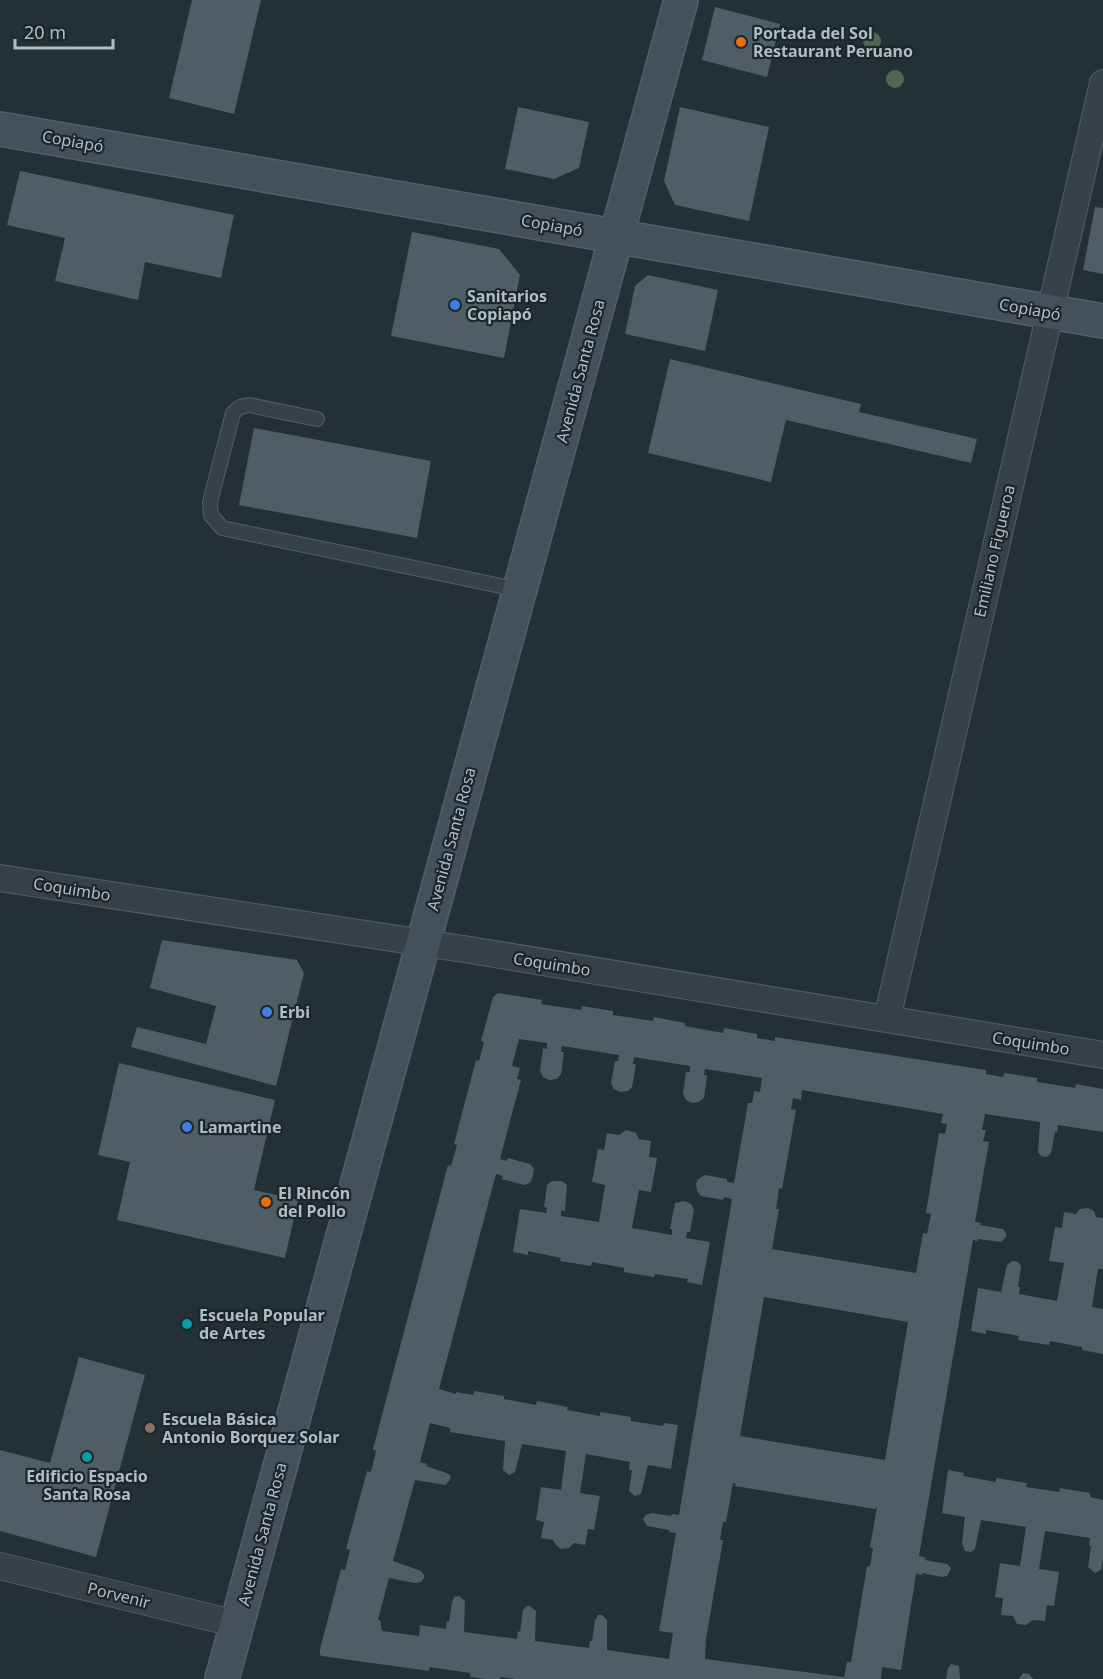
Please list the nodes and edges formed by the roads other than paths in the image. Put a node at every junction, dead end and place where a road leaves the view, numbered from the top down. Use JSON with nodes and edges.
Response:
{"nodes":[{"id":1,"x":681,"y":0,"type":"edge"},
{"id":2,"x":1103,"y":83,"type":"edge"},
{"id":3,"x":0,"y":129,"type":"edge"},
{"id":4,"x":617,"y":236,"type":"junction"},
{"id":5,"x":1049,"y":312,"type":"junction"},
{"id":6,"x":1103,"y":321,"type":"edge"},
{"id":7,"x":318,"y":419,"type":"dead end"},
{"id":8,"x":520,"y":590,"type":"junction"},
{"id":9,"x":0,"y":878,"type":"edge"},
{"id":10,"x":423,"y":942,"type":"junction"},
{"id":11,"x":886,"y":1019,"type":"junction"},
{"id":12,"x":1103,"y":1055,"type":"edge"},
{"id":13,"x":0,"y":1566,"type":"edge"},
{"id":14,"x":237,"y":1624,"type":"junction"},
{"id":15,"x":222,"y":1679,"type":"edge"}],
"edges":[{"from":1,"to":4,"type":"main road","name":"Avenida Santa Rosa"},
{"from":2,"to":5,"type":"street","name":"Emiliano Figueroa"},
{"from":3,"to":4,"type":"main road","name":"Copiapó"},
{"from":4,"to":5,"type":"main road","name":"Copiapó"},
{"from":4,"to":8,"type":"main road","name":"Avenida Santa Rosa"},
{"from":5,"to":6,"type":"main road","name":"Copiapó"},
{"from":5,"to":11,"type":"street","name":"Emiliano Figueroa"},
{"from":7,"to":8,"type":"lane"},
{"from":8,"to":10,"type":"main road","name":"Avenida Santa Rosa"},
{"from":9,"to":10,"type":"street","name":"Coquimbo"},
{"from":10,"to":11,"type":"street","name":"Coquimbo"},
{"from":10,"to":14,"type":"main road","name":"Avenida Santa Rosa"},
{"from":11,"to":12,"type":"street","name":"Coquimbo"},
{"from":13,"to":14,"type":"street","name":"Porvenir"},
{"from":14,"to":15,"type":"main road","name":"Avenida Santa Rosa"}]}
